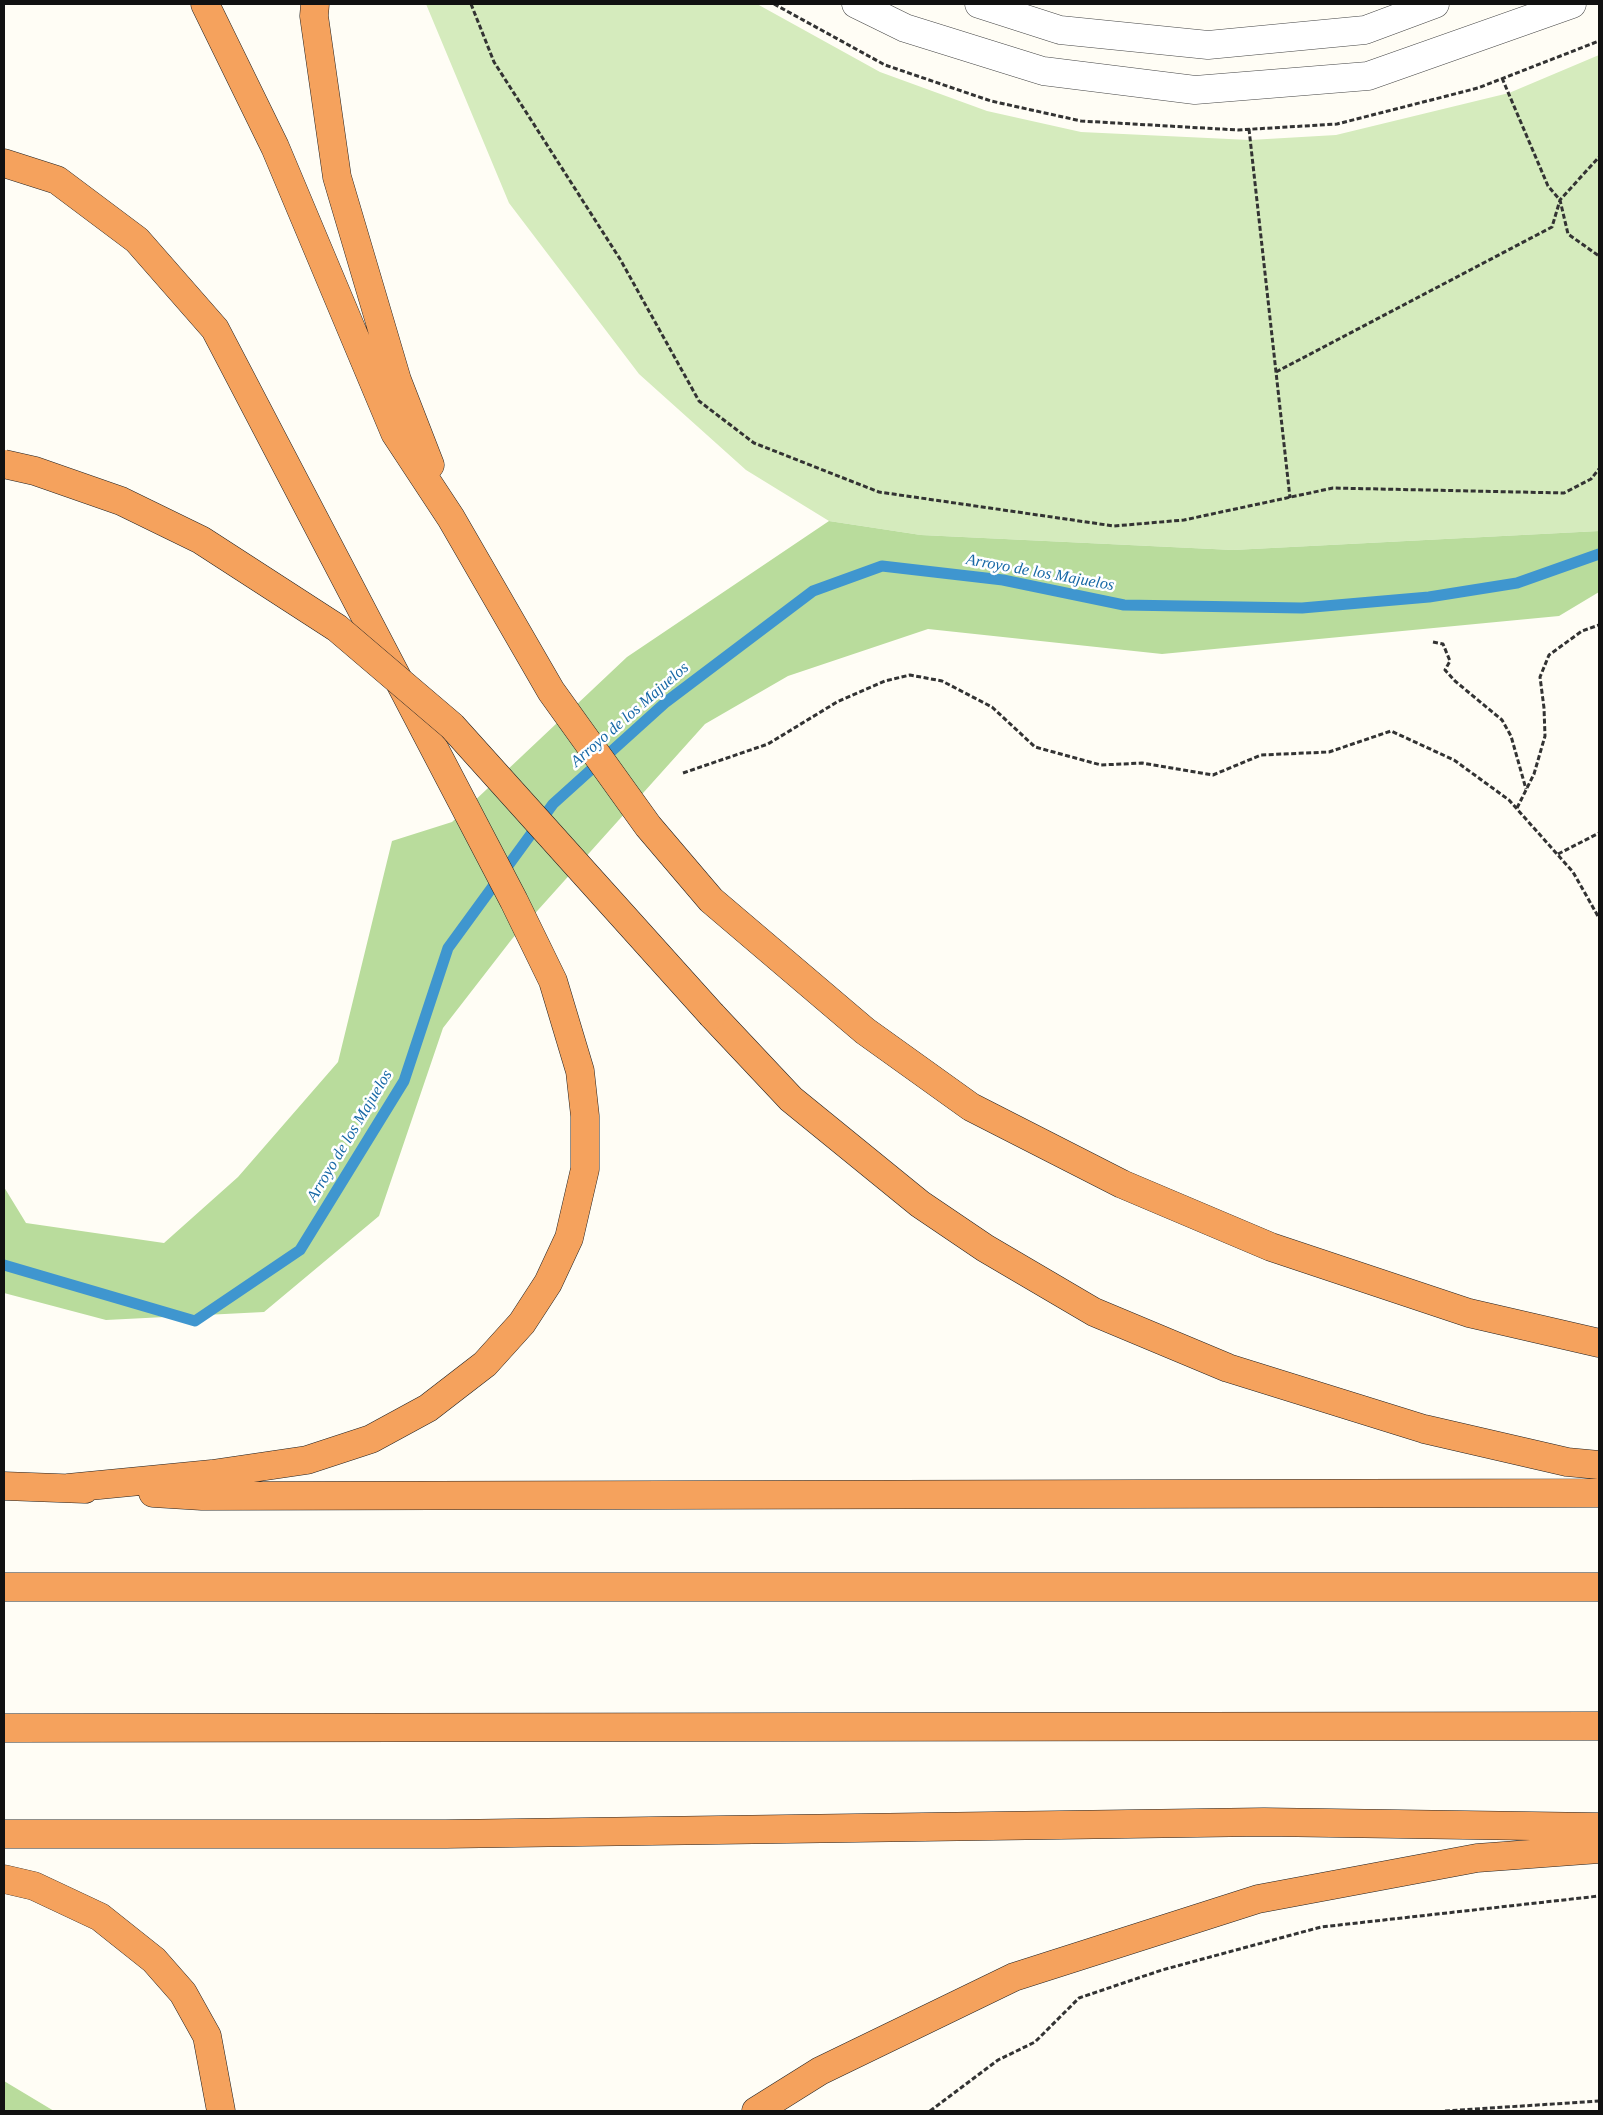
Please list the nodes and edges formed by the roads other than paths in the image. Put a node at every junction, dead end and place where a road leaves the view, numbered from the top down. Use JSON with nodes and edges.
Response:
{"nodes":[{"id":1,"x":205,"y":4,"type":"edge"},
{"id":2,"x":315,"y":4,"type":"edge"},
{"id":3,"x":856,"y":4,"type":"edge"},
{"id":4,"x":978,"y":4,"type":"edge"},
{"id":5,"x":1435,"y":4,"type":"edge"},
{"id":6,"x":1572,"y":4,"type":"edge"},
{"id":7,"x":4,"y":164,"type":"edge"},
{"id":8,"x":4,"y":464,"type":"edge"},
{"id":9,"x":451,"y":518,"type":"junction"},
{"id":10,"x":1599,"y":1343,"type":"edge"},
{"id":11,"x":1599,"y":1465,"type":"edge"},
{"id":12,"x":4,"y":1486,"type":"edge"},
{"id":13,"x":68,"y":1488,"type":"junction"},
{"id":14,"x":1599,"y":1493,"type":"edge"},
{"id":15,"x":4,"y":1587,"type":"edge"},
{"id":16,"x":1599,"y":1588,"type":"edge"},
{"id":17,"x":1599,"y":1726,"type":"edge"},
{"id":18,"x":4,"y":1728,"type":"edge"},
{"id":19,"x":1599,"y":1827,"type":"edge"},
{"id":20,"x":4,"y":1834,"type":"edge"},
{"id":21,"x":1599,"y":1849,"type":"edge"},
{"id":22,"x":4,"y":1879,"type":"edge"},
{"id":23,"x":222,"y":2111,"type":"edge"},
{"id":24,"x":756,"y":2111,"type":"edge"}],
"edges":[{"from":1,"to":9,"type":"highway"},
{"from":2,"to":9,"type":"highway"},
{"from":3,"to":6,"type":"street"},
{"from":4,"to":5,"type":"street"},
{"from":7,"to":13,"type":"highway","bridge":true},
{"from":8,"to":11,"type":"highway","bridge":true},
{"from":9,"to":10,"type":"highway"},
{"from":12,"to":13,"type":"highway"},
{"from":13,"to":14,"type":"highway"},
{"from":15,"to":16,"type":"highway"},
{"from":17,"to":18,"type":"highway"},
{"from":19,"to":20,"type":"highway"},
{"from":21,"to":24,"type":"highway"},
{"from":22,"to":23,"type":"highway"}]}
